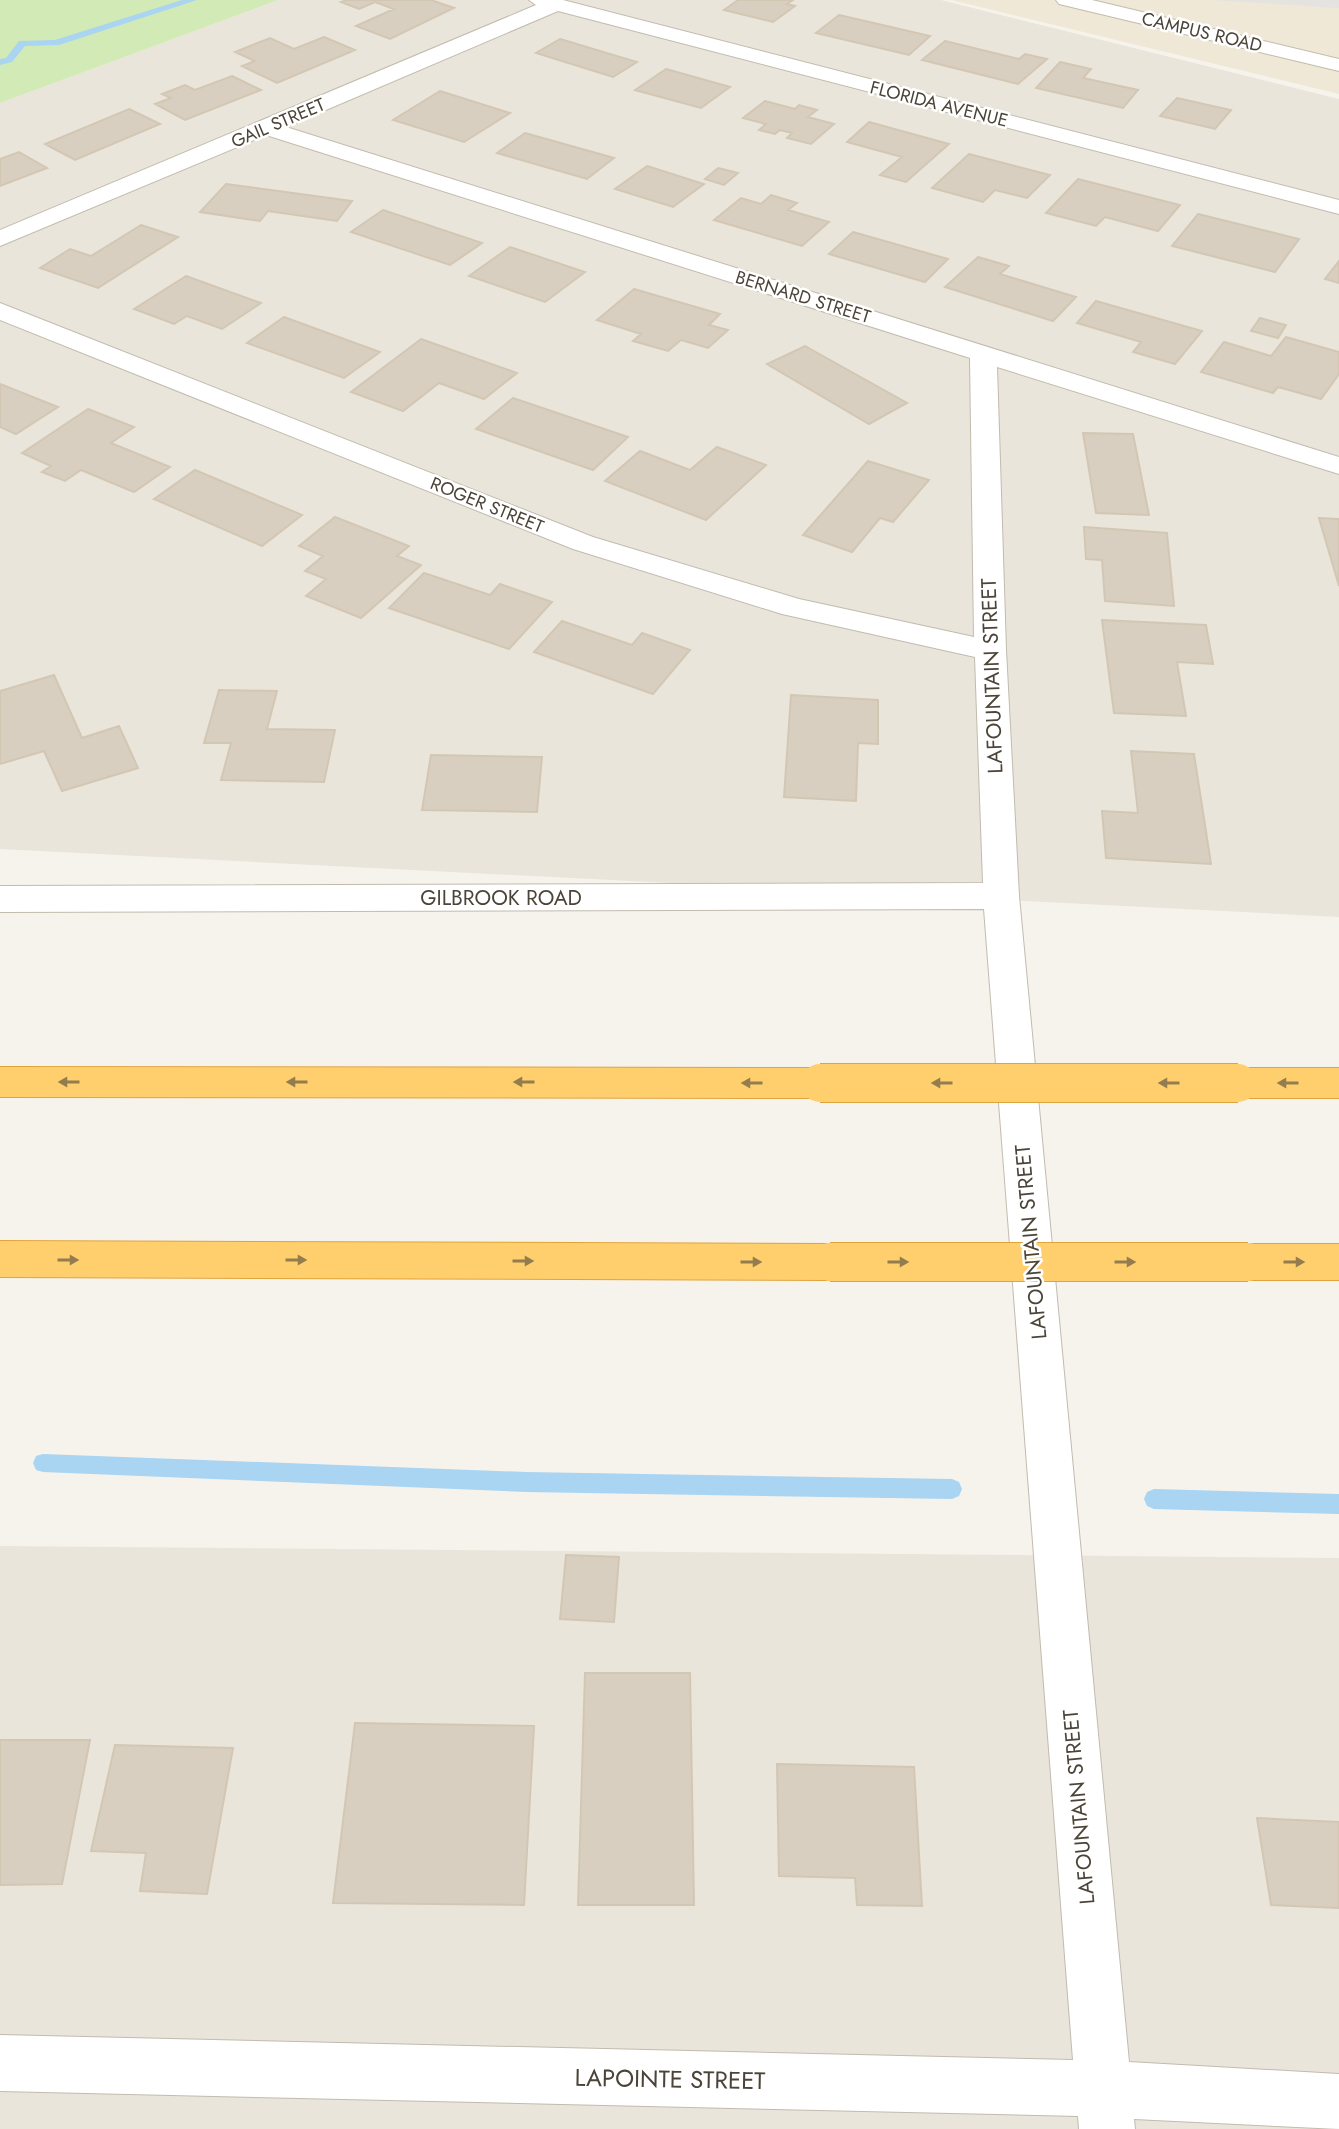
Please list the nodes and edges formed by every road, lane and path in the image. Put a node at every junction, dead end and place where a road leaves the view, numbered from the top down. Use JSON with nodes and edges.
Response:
{"nodes":[{"id":1,"x":1066,"y":0,"type":"edge"},
{"id":2,"x":547,"y":3,"type":"edge"},
{"id":3,"x":1339,"y":65,"type":"edge"},
{"id":4,"x":267,"y":128,"type":"junction"},
{"id":5,"x":1339,"y":207,"type":"edge"},
{"id":6,"x":0,"y":239,"type":"edge"},
{"id":7,"x":0,"y":311,"type":"edge"},
{"id":8,"x":984,"y":353,"type":"junction"},
{"id":9,"x":1339,"y":466,"type":"edge"},
{"id":10,"x":990,"y":650,"type":"junction"},
{"id":11,"x":1002,"y":895,"type":"junction"},
{"id":12,"x":0,"y":899,"type":"edge"},
{"id":13,"x":0,"y":1082,"type":"edge"},
{"id":14,"x":1339,"y":1083,"type":"edge"},
{"id":15,"x":0,"y":1259,"type":"edge"},
{"id":16,"x":1339,"y":1262,"type":"edge"},
{"id":17,"x":0,"y":2063,"type":"edge"},
{"id":18,"x":1339,"y":2102,"type":"edge"},
{"id":19,"x":1105,"y":2109,"type":"edge"}],
"edges":[{"from":1,"to":3,"type":"street","name":"CAMPUS ROAD"},
{"from":2,"to":4,"type":"street","name":"GAIL STREET"},
{"from":2,"to":5,"type":"street","name":"FLORIDA AVENUE"},
{"from":4,"to":6,"type":"street","name":"GAIL STREET"},
{"from":4,"to":8,"type":"street","name":"BERNARD STREET"},
{"from":7,"to":10,"type":"street","name":"ROGER STREET"},
{"from":8,"to":9,"type":"street","name":"BERNARD STREET"},
{"from":8,"to":10,"type":"street","name":"LAFOUNTAIN STREET"},
{"from":10,"to":11,"type":"street","name":"LAFOUNTAIN STREET"},
{"from":11,"to":12,"type":"street","name":"GILBROOK ROAD"},
{"from":11,"to":19,"type":"street","name":"LAFOUNTAIN STREET"},
{"from":14,"to":13,"type":"highway","one_way":true,"bridge":true},
{"from":15,"to":16,"type":"highway","one_way":true,"bridge":true},
{"from":17,"to":19,"type":"street","name":"LAPOINTE STREET"},
{"from":18,"to":19,"type":"street","name":"LAPOINTE STREET"}]}
